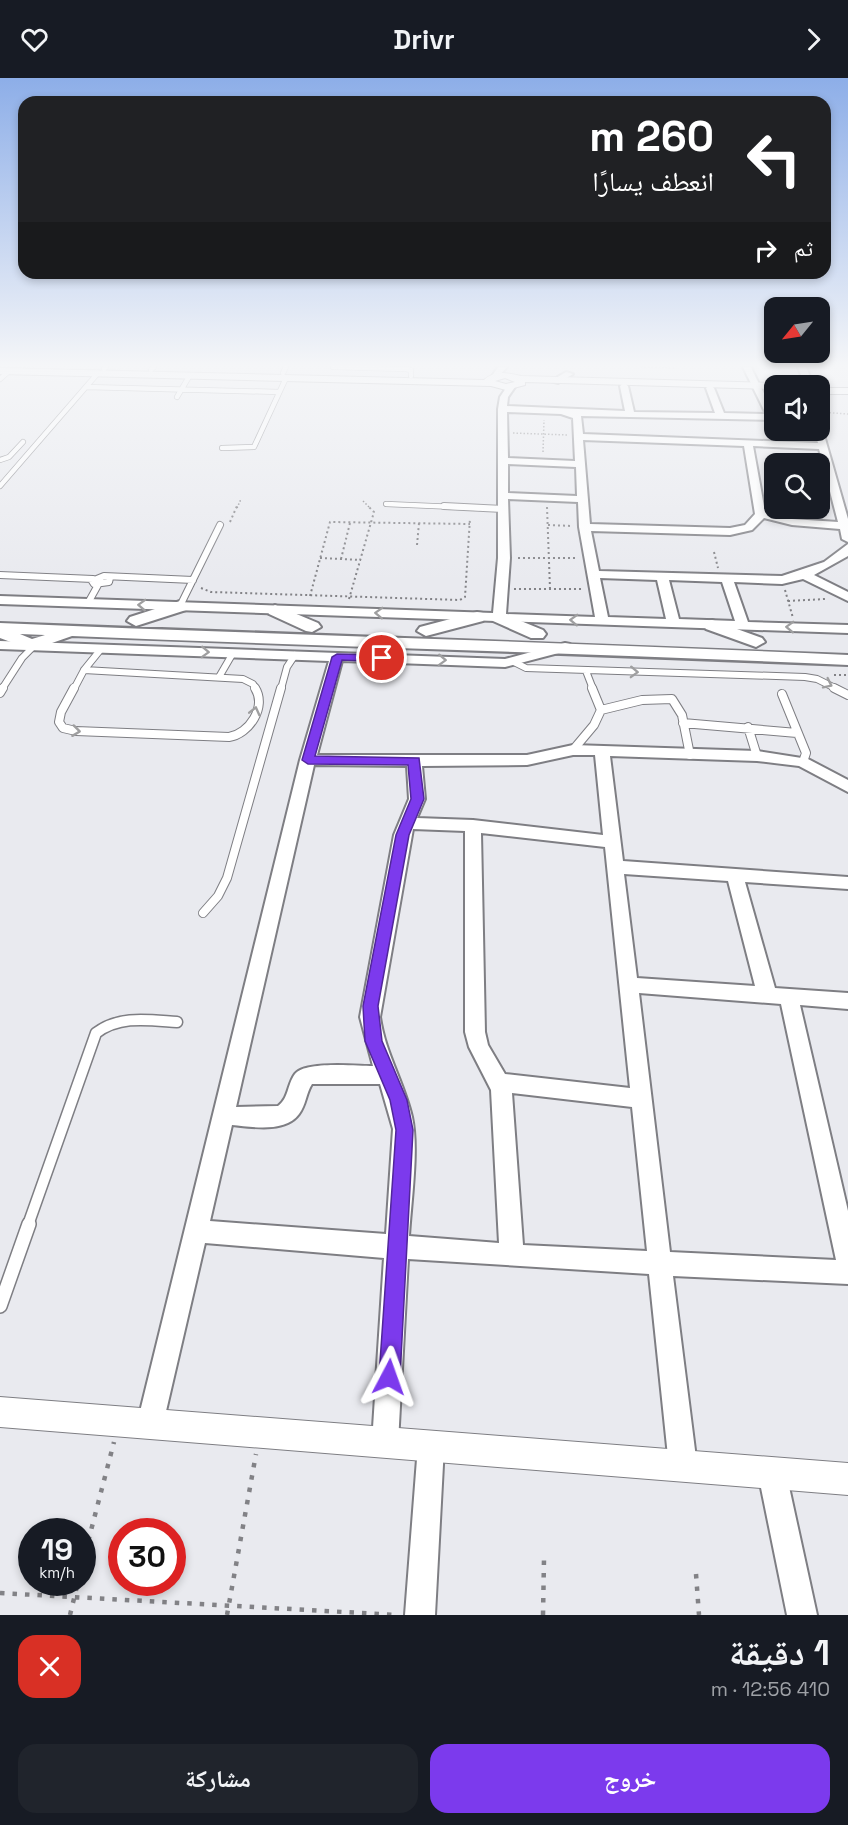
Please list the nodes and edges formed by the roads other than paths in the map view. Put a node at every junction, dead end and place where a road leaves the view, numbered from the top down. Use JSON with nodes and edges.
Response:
{"nodes":[{"id":1,"x":41,"y":439,"type":"edge"},
{"id":2,"x":258,"y":439,"type":"edge"},
{"id":3,"x":503,"y":439,"type":"edge"},
{"id":4,"x":577,"y":439,"type":"edge"},
{"id":5,"x":723,"y":439,"type":"edge"},
{"id":6,"x":822,"y":441,"type":"edge"},
{"id":7,"x":23,"y":442,"type":"dead end"},
{"id":8,"x":748,"y":443,"type":"junction"},
{"id":9,"x":823,"y":446,"type":"junction"},
{"id":10,"x":222,"y":448,"type":"dead end"},
{"id":11,"x":0,"y":460,"type":"edge"},
{"id":12,"x":503,"y":462,"type":"junction"},
{"id":13,"x":578,"y":464,"type":"junction"},
{"id":14,"x":0,"y":486,"type":"edge"},
{"id":15,"x":835,"y":490,"type":"junction"},
{"id":16,"x":848,"y":491,"type":"edge"},
{"id":17,"x":503,"y":496,"type":"junction"},
{"id":18,"x":582,"y":499,"type":"junction"},
{"id":19,"x":386,"y":504,"type":"dead end"},
{"id":20,"x":503,"y":508,"type":"junction"},
{"id":21,"x":760,"y":514,"type":"junction"},
{"id":22,"x":220,"y":525,"type":"dead end"},
{"id":23,"x":585,"y":526,"type":"junction"},
{"id":24,"x":844,"y":526,"type":"junction"},
{"id":25,"x":848,"y":539,"type":"edge"},
{"id":26,"x":848,"y":547,"type":"edge"},
{"id":27,"x":594,"y":574,"type":"junction"},
{"id":28,"x":0,"y":575,"type":"edge"},
{"id":29,"x":805,"y":575,"type":"junction"},
{"id":30,"x":662,"y":576,"type":"junction"},
{"id":31,"x":110,"y":578,"type":"junction"},
{"id":32,"x":728,"y":578,"type":"junction"},
{"id":33,"x":93,"y":579,"type":"junction"},
{"id":34,"x":193,"y":580,"type":"junction"},
{"id":35,"x":98,"y":585,"type":"junction"},
{"id":36,"x":844,"y":595,"type":"edge"},
{"id":37,"x":0,"y":600,"type":"edge"},
{"id":38,"x":88,"y":603,"type":"junction"},
{"id":39,"x":180,"y":606,"type":"junction"},
{"id":40,"x":275,"y":610,"type":"junction"},
{"id":41,"x":0,"y":616,"type":"edge"},
{"id":42,"x":477,"y":617,"type":"junction"},
{"id":43,"x":500,"y":617,"type":"junction"},
{"id":44,"x":136,"y":621,"type":"junction"},
{"id":45,"x":602,"y":621,"type":"junction"},
{"id":46,"x":674,"y":624,"type":"junction"},
{"id":47,"x":712,"y":625,"type":"junction"},
{"id":48,"x":743,"y":626,"type":"junction"},
{"id":49,"x":312,"y":627,"type":"junction"},
{"id":50,"x":0,"y":630,"type":"edge"},
{"id":51,"x":76,"y":631,"type":"junction"},
{"id":52,"x":426,"y":631,"type":"junction"},
{"id":53,"x":537,"y":634,"type":"junction"},
{"id":54,"x":249,"y":638,"type":"junction"},
{"id":55,"x":756,"y":642,"type":"junction"},
{"id":56,"x":847,"y":644,"type":"edge"},
{"id":57,"x":0,"y":645,"type":"edge"},
{"id":58,"x":34,"y":646,"type":"junction"},
{"id":59,"x":565,"y":647,"type":"junction"},
{"id":60,"x":101,"y":649,"type":"junction"},
{"id":61,"x":333,"y":649,"type":"junction"},
{"id":62,"x":233,"y":653,"type":"junction"},
{"id":63,"x":295,"y":655,"type":"junction"},
{"id":64,"x":818,"y":658,"type":"junction"},
{"id":65,"x":514,"y":662,"type":"junction"},
{"id":66,"x":848,"y":668,"type":"edge"},
{"id":67,"x":84,"y":670,"type":"junction"},
{"id":68,"x":586,"y":671,"type":"junction"},
{"id":69,"x":219,"y":677,"type":"junction"},
{"id":70,"x":0,"y":693,"type":"edge"},
{"id":71,"x":782,"y":694,"type":"dead end"},
{"id":72,"x":848,"y":695,"type":"edge"},
{"id":73,"x":602,"y":710,"type":"junction"},
{"id":74,"x":683,"y":723,"type":"junction"},
{"id":75,"x":748,"y":727,"type":"junction"},
{"id":76,"x":797,"y":733,"type":"junction"},
{"id":77,"x":573,"y":750,"type":"junction"},
{"id":78,"x":602,"y":751,"type":"junction"},
{"id":79,"x":690,"y":754,"type":"junction"},
{"id":80,"x":757,"y":756,"type":"junction"},
{"id":81,"x":308,"y":760,"type":"junction"},
{"id":82,"x":414,"y":761,"type":"junction"},
{"id":83,"x":803,"y":762,"type":"junction"},
{"id":84,"x":848,"y":787,"type":"edge"},
{"id":85,"x":406,"y":823,"type":"junction"},
{"id":86,"x":473,"y":826,"type":"junction"},
{"id":87,"x":612,"y":842,"type":"junction"},
{"id":88,"x":615,"y":867,"type":"junction"},
{"id":89,"x":735,"y":875,"type":"junction"},
{"id":90,"x":848,"y":882,"type":"edge"},
{"id":91,"x":203,"y":913,"type":"dead end"},
{"id":92,"x":628,"y":985,"type":"junction"},
{"id":93,"x":767,"y":995,"type":"junction"},
{"id":94,"x":789,"y":997,"type":"junction"},
{"id":95,"x":848,"y":1001,"type":"edge"},
{"id":96,"x":177,"y":1022,"type":"dead end"},
{"id":97,"x":387,"y":1075,"type":"junction"},
{"id":98,"x":500,"y":1082,"type":"junction"},
{"id":99,"x":641,"y":1099,"type":"junction"},
{"id":100,"x":223,"y":1115,"type":"junction"},
{"id":101,"x":196,"y":1231,"type":"junction"},
{"id":102,"x":398,"y":1246,"type":"junction"},
{"id":103,"x":512,"y":1256,"type":"junction"},
{"id":104,"x":848,"y":1262,"type":"edge"},
{"id":105,"x":660,"y":1263,"type":"junction"},
{"id":106,"x":848,"y":1272,"type":"edge"},
{"id":107,"x":0,"y":1306,"type":"edge"},
{"id":108,"x":0,"y":1412,"type":"edge"},
{"id":109,"x":150,"y":1424,"type":"junction"},
{"id":110,"x":385,"y":1443,"type":"junction"},
{"id":111,"x":431,"y":1446,"type":"junction"},
{"id":112,"x":683,"y":1466,"type":"junction"},
{"id":113,"x":772,"y":1473,"type":"junction"},
{"id":114,"x":848,"y":1479,"type":"edge"},
{"id":115,"x":420,"y":1615,"type":"edge"},
{"id":116,"x":802,"y":1615,"type":"edge"}],
"edges":[{"from":1,"to":14,"type":"lane"},
{"from":2,"to":10,"type":"lane"},
{"from":3,"to":12,"type":"street"},
{"from":4,"to":13,"type":"street"},
{"from":5,"to":8,"type":"street"},
{"from":6,"to":9,"type":"street"},
{"from":7,"to":11,"type":"lane"},
{"from":8,"to":9,"type":"street"},
{"from":8,"to":21,"type":"street"},
{"from":9,"to":15,"type":"street"},
{"from":12,"to":13,"type":"street"},
{"from":12,"to":17,"type":"street"},
{"from":13,"to":18,"type":"street"},
{"from":15,"to":16,"type":"street"},
{"from":15,"to":24,"type":"street"},
{"from":17,"to":18,"type":"street"},
{"from":17,"to":20,"type":"street"},
{"from":18,"to":23,"type":"street"},
{"from":19,"to":20,"type":"lane"},
{"from":20,"to":43,"type":"street"},
{"from":21,"to":23,"type":"street"},
{"from":21,"to":24,"type":"street"},
{"from":22,"to":34,"type":"lane"},
{"from":23,"to":27,"type":"street"},
{"from":24,"to":25,"type":"street"},
{"from":26,"to":29,"type":"street"},
{"from":27,"to":30,"type":"street"},
{"from":27,"to":45,"type":"street"},
{"from":28,"to":33,"type":"lane"},
{"from":29,"to":32,"type":"street"},
{"from":29,"to":36,"type":"street"},
{"from":30,"to":32,"type":"street"},
{"from":30,"to":46,"type":"street"},
{"from":31,"to":33,"type":"lane"},
{"from":31,"to":34,"type":"lane"},
{"from":31,"to":35,"type":"lane"},
{"from":32,"to":48,"type":"street"},
{"from":33,"to":35,"type":"lane"},
{"from":34,"to":39,"type":"lane"},
{"from":35,"to":38,"type":"lane"},
{"from":37,"to":38,"type":"street"},
{"from":39,"to":38,"type":"street","one_way":true},
{"from":39,"to":40,"type":"street"},
{"from":39,"to":44,"type":"main road"},
{"from":42,"to":40,"type":"street","one_way":true},
{"from":40,"to":49,"type":"main road"},
{"from":41,"to":44,"type":"main road"},
{"from":42,"to":43,"type":"street"},
{"from":42,"to":52,"type":"main road"},
{"from":45,"to":43,"type":"street","one_way":true},
{"from":43,"to":53,"type":"main road"},
{"from":44,"to":49,"type":"main road"},
{"from":45,"to":46,"type":"street"},
{"from":46,"to":47,"type":"street"},
{"from":47,"to":48,"type":"street"},
{"from":47,"to":55,"type":"main road"},
{"from":56,"to":48,"type":"street","one_way":true},
{"from":49,"to":52,"type":"main road"},
{"from":50,"to":51,"type":"main road"},
{"from":50,"to":58,"type":"main road"},
{"from":51,"to":54,"type":"main road"},
{"from":51,"to":58,"type":"main road"},
{"from":52,"to":53,"type":"main road"},
{"from":53,"to":55,"type":"main road"},
{"from":54,"to":61,"type":"main road"},
{"from":54,"to":63,"type":"main road"},
{"from":55,"to":56,"type":"main road"},
{"from":56,"to":64,"type":"main road"},
{"from":57,"to":58,"type":"street"},
{"from":58,"to":60,"type":"street"},
{"from":58,"to":70,"type":"lane"},
{"from":59,"to":61,"type":"main road"},
{"from":59,"to":64,"type":"main road"},
{"from":59,"to":65,"type":"street"},
{"from":60,"to":62,"type":"street","one_way":true},
{"from":60,"to":67,"type":"lane"},
{"from":61,"to":63,"type":"main road"},
{"from":61,"to":65,"type":"street","one_way":true},
{"from":61,"to":81,"type":"street"},
{"from":62,"to":63,"type":"street"},
{"from":62,"to":69,"type":"lane"},
{"from":63,"to":91,"type":"lane"},
{"from":64,"to":66,"type":"main road"},
{"from":65,"to":68,"type":"lane"},
{"from":67,"to":69,"type":"lane"},
{"from":67,"to":69,"type":"lane","one_way":true},
{"from":68,"to":72,"type":"lane","one_way":true},
{"from":68,"to":73,"type":"lane"},
{"from":71,"to":76,"type":"lane"},
{"from":73,"to":74,"type":"lane"},
{"from":73,"to":77,"type":"lane"},
{"from":74,"to":75,"type":"lane"},
{"from":74,"to":79,"type":"lane"},
{"from":75,"to":76,"type":"lane"},
{"from":75,"to":80,"type":"lane"},
{"from":76,"to":83,"type":"lane"},
{"from":77,"to":78,"type":"street"},
{"from":77,"to":82,"type":"street"},
{"from":78,"to":79,"type":"street"},
{"from":78,"to":87,"type":"street"},
{"from":79,"to":80,"type":"street"},
{"from":80,"to":83,"type":"street"},
{"from":81,"to":82,"type":"street"},
{"from":81,"to":100,"type":"street"},
{"from":82,"to":85,"type":"street"},
{"from":83,"to":84,"type":"street"},
{"from":85,"to":86,"type":"street"},
{"from":85,"to":97,"type":"street"},
{"from":86,"to":87,"type":"street"},
{"from":86,"to":98,"type":"street"},
{"from":87,"to":88,"type":"street"},
{"from":88,"to":89,"type":"street"},
{"from":88,"to":92,"type":"street"},
{"from":89,"to":90,"type":"street"},
{"from":89,"to":93,"type":"street"},
{"from":92,"to":93,"type":"street"},
{"from":92,"to":99,"type":"street"},
{"from":93,"to":94,"type":"street"},
{"from":94,"to":95,"type":"street"},
{"from":94,"to":104,"type":"street"},
{"from":96,"to":107,"type":"lane"},
{"from":97,"to":100,"type":"street"},
{"from":97,"to":102,"type":"street"},
{"from":98,"to":99,"type":"street"},
{"from":98,"to":103,"type":"street"},
{"from":99,"to":105,"type":"street"},
{"from":100,"to":101,"type":"street"},
{"from":101,"to":102,"type":"street"},
{"from":101,"to":109,"type":"street"},
{"from":102,"to":103,"type":"street"},
{"from":102,"to":110,"type":"street"},
{"from":103,"to":105,"type":"street"},
{"from":105,"to":106,"type":"street"},
{"from":105,"to":112,"type":"street"},
{"from":108,"to":109,"type":"street"},
{"from":109,"to":110,"type":"street"},
{"from":110,"to":111,"type":"street"},
{"from":111,"to":112,"type":"street"},
{"from":111,"to":115,"type":"street"},
{"from":112,"to":113,"type":"street"},
{"from":113,"to":114,"type":"street"},
{"from":113,"to":116,"type":"street"}]}
